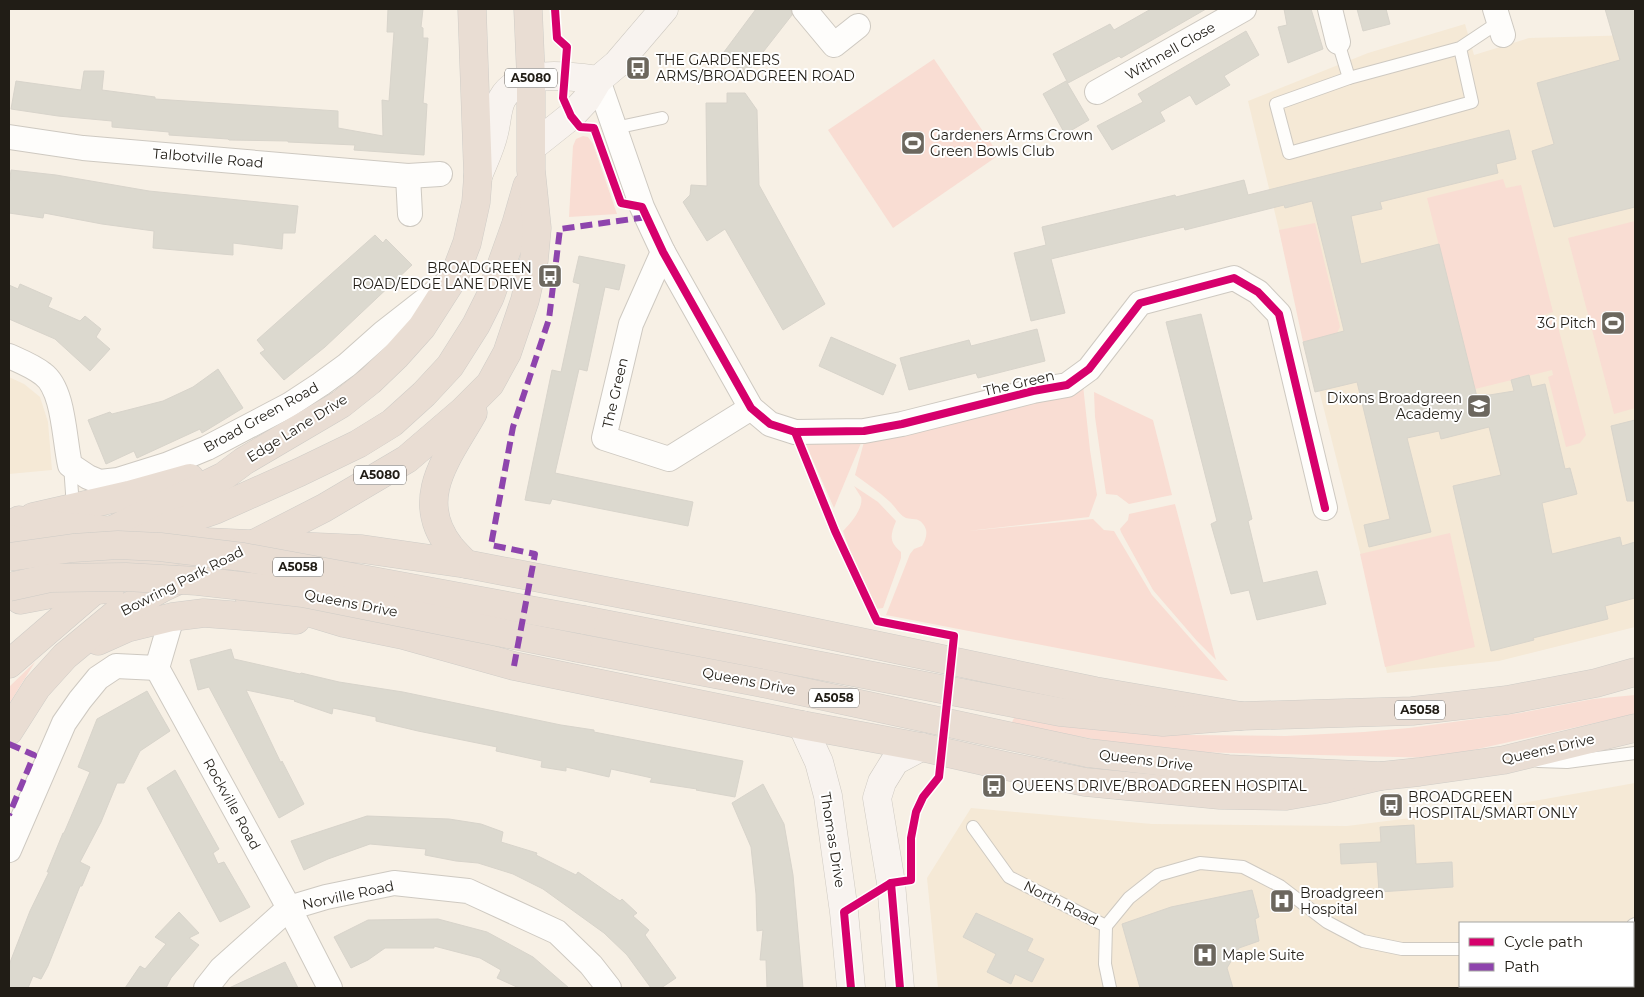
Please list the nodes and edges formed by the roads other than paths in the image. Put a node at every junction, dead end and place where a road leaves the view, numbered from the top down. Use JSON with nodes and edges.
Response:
{"nodes":[{"id":1,"x":472,"y":9,"type":"edge"},
{"id":2,"x":528,"y":9,"type":"edge"},
{"id":3,"x":664,"y":9,"type":"edge"},
{"id":4,"x":804,"y":9,"type":"edge"},
{"id":5,"x":1244,"y":9,"type":"edge"},
{"id":6,"x":1330,"y":9,"type":"edge"},
{"id":7,"x":1499,"y":22,"type":"edge"},
{"id":8,"x":858,"y":26,"type":"dead end"},
{"id":9,"x":1338,"y":42,"type":"joint"},
{"id":10,"x":1460,"y":48,"type":"junction"},
{"id":11,"x":531,"y":78,"type":"junction"},
{"id":12,"x":1349,"y":78,"type":"junction"},
{"id":13,"x":598,"y":80,"type":"junction"},
{"id":14,"x":1097,"y":92,"type":"dead end"},
{"id":15,"x":662,"y":118,"type":"dead end"},
{"id":16,"x":615,"y":128,"type":"junction"},
{"id":17,"x":9,"y":137,"type":"edge"},
{"id":18,"x":532,"y":159,"type":"junction"},
{"id":19,"x":440,"y":174,"type":"dead end"},
{"id":20,"x":408,"y":176,"type":"junction"},
{"id":21,"x":478,"y":176,"type":"junction"},
{"id":22,"x":410,"y":214,"type":"dead end"},
{"id":23,"x":663,"y":252,"type":"junction"},
{"id":24,"x":454,"y":278,"type":"junction"},
{"id":25,"x":9,"y":356,"type":"edge"},
{"id":26,"x":490,"y":384,"type":"junction"},
{"id":27,"x":750,"y":408,"type":"junction"},
{"id":28,"x":70,"y":465,"type":"junction"},
{"id":29,"x":234,"y":468,"type":"junction"},
{"id":30,"x":73,"y":507,"type":"junction"},
{"id":31,"x":1325,"y":508,"type":"dead end"},
{"id":32,"x":215,"y":510,"type":"junction"},
{"id":33,"x":12,"y":527,"type":"edge"},
{"id":34,"x":114,"y":530,"type":"junction"},
{"id":35,"x":153,"y":534,"type":"junction"},
{"id":36,"x":253,"y":544,"type":"junction"},
{"id":37,"x":215,"y":548,"type":"junction"},
{"id":38,"x":9,"y":557,"type":"edge"},
{"id":39,"x":466,"y":564,"type":"junction"},
{"id":40,"x":84,"y":571,"type":"junction"},
{"id":41,"x":507,"y":572,"type":"junction"},
{"id":42,"x":164,"y":587,"type":"junction"},
{"id":43,"x":251,"y":595,"type":"junction"},
{"id":44,"x":12,"y":601,"type":"edge"},
{"id":45,"x":172,"y":617,"type":"junction"},
{"id":46,"x":344,"y":623,"type":"junction"},
{"id":47,"x":72,"y":650,"type":"junction"},
{"id":48,"x":485,"y":658,"type":"junction"},
{"id":49,"x":9,"y":664,"type":"edge"},
{"id":50,"x":157,"y":668,"type":"junction"},
{"id":51,"x":1635,"y":672,"type":"edge"},
{"id":52,"x":1635,"y":681,"type":"edge"},
{"id":53,"x":1596,"y":683,"type":"junction"},
{"id":54,"x":1241,"y":716,"type":"junction"},
{"id":55,"x":802,"y":725,"type":"junction"},
{"id":56,"x":1635,"y":728,"type":"edge"},
{"id":57,"x":9,"y":731,"type":"edge"},
{"id":58,"x":921,"y":747,"type":"junction"},
{"id":59,"x":1635,"y":753,"type":"edge"},
{"id":60,"x":1504,"y":760,"type":"junction"},
{"id":61,"x":1381,"y":776,"type":"junction"},
{"id":62,"x":973,"y":826,"type":"dead end"},
{"id":63,"x":9,"y":850,"type":"edge"},
{"id":64,"x":289,"y":908,"type":"junction"},
{"id":65,"x":1106,"y":926,"type":"junction"},
{"id":66,"x":1459,"y":949,"type":"edge"},
{"id":67,"x":206,"y":988,"type":"edge"},
{"id":68,"x":330,"y":988,"type":"edge"},
{"id":69,"x":608,"y":988,"type":"edge"},
{"id":70,"x":851,"y":988,"type":"edge"},
{"id":71,"x":900,"y":988,"type":"edge"},
{"id":72,"x":1110,"y":988,"type":"edge"}],
"edges":[{"from":1,"to":21,"type":"highway","name":"Edge Lane Drive"},
{"from":2,"to":11,"type":"highway","number":"A5080"},
{"from":3,"to":13,"type":"street"},
{"from":4,"to":8,"type":"street"},
{"from":5,"to":14,"type":"street","name":"Withnell Close"},
{"from":6,"to":9,"type":"street"},
{"from":7,"to":10,"type":"lane"},
{"from":9,"to":12,"type":"lane"},
{"from":10,"to":12,"type":"lane"},
{"from":10,"to":12,"type":"lane"},
{"from":11,"to":13,"type":"street"},
{"from":11,"to":18,"type":"highway","number":"A5080"},
{"from":11,"to":21,"type":"street"},
{"from":13,"to":16,"type":"street","name":"The Green"},
{"from":13,"to":18,"type":"street"},
{"from":15,"to":16,"type":"lane"},
{"from":16,"to":23,"type":"street","name":"The Green"},
{"from":17,"to":20,"type":"street","name":"Talbotville Road"},
{"from":18,"to":26,"type":"highway","number":"A5080"},
{"from":18,"to":32,"type":"highway"},
{"from":19,"to":20,"type":"street","name":"Talbotville Road"},
{"from":20,"to":22,"type":"street"},
{"from":21,"to":24,"type":"highway","name":"Edge Lane Drive"},
{"from":23,"to":27,"type":"street","name":"The Green"},
{"from":23,"to":27,"type":"street","name":"The Green"},
{"from":24,"to":28,"type":"street","name":"Broad Green Road"},
{"from":24,"to":29,"type":"highway","name":"Edge Lane Drive"},
{"from":25,"to":28,"type":"street"},
{"from":26,"to":36,"type":"highway","number":"A5080"},
{"from":26,"to":39,"type":"highway"},
{"from":27,"to":31,"type":"street","name":"The Green"},
{"from":28,"to":30,"type":"lane"},
{"from":29,"to":30,"type":"highway"},
{"from":29,"to":32,"type":"highway"},
{"from":29,"to":34,"type":"highway","name":"Edge Lane Drive"},
{"from":30,"to":33,"type":"highway"},
{"from":32,"to":35,"type":"highway"},
{"from":32,"to":37,"type":"highway"},
{"from":33,"to":34,"type":"highway"},
{"from":33,"to":40,"type":"highway"},
{"from":34,"to":35,"type":"highway"},
{"from":34,"to":40,"type":"highway","name":"Edge Lane Drive"},
{"from":35,"to":37,"type":"highway"},
{"from":35,"to":40,"type":"highway"},
{"from":36,"to":37,"type":"highway","name":"Bowring Park Road","number":"A5080"},
{"from":36,"to":39,"type":"highway"},
{"from":37,"to":40,"type":"highway"},
{"from":37,"to":42,"type":"highway","name":"Bowring Park Road","number":"A5080"},
{"from":37,"to":43,"type":"highway"},
{"from":38,"to":54,"type":"highway","name":"Queens Drive","number":"A5058","bridge":true},
{"from":39,"to":41,"type":"highway"},
{"from":40,"to":42,"type":"highway"},
{"from":40,"to":44,"type":"highway","name":"Edge Lane Drive"},
{"from":40,"to":44,"type":"highway"},
{"from":40,"to":47,"type":"highway"},
{"from":40,"to":49,"type":"highway"},
{"from":41,"to":48,"type":"highway"},
{"from":41,"to":54,"type":"highway"},
{"from":42,"to":43,"type":"highway"},
{"from":42,"to":47,"type":"highway","name":"Bowring Park Road","number":"A5080"},
{"from":43,"to":46,"type":"highway"},
{"from":44,"to":61,"type":"highway","name":"Queens Drive","number":"A5058","bridge":true},
{"from":45,"to":46,"type":"highway"},
{"from":45,"to":47,"type":"highway"},
{"from":45,"to":50,"type":"street"},
{"from":46,"to":48,"type":"highway"},
{"from":47,"to":57,"type":"highway","number":"A5080"},
{"from":48,"to":55,"type":"highway"},
{"from":50,"to":63,"type":"street"},
{"from":50,"to":64,"type":"street","name":"Rockville Road"},
{"from":51,"to":53,"type":"highway","name":"Queens Drive","number":"A5058"},
{"from":52,"to":53,"type":"lane"},
{"from":53,"to":54,"type":"highway","name":"Queens Drive","number":"A5058"},
{"from":55,"to":58,"type":"highway"},
{"from":55,"to":70,"type":"street","name":"Thomas Drive"},
{"from":56,"to":60,"type":"highway","name":"Queens Drive","number":"A5058"},
{"from":58,"to":61,"type":"highway"},
{"from":58,"to":71,"type":"street"},
{"from":59,"to":60,"type":"lane"},
{"from":60,"to":61,"type":"highway","name":"Queens Drive","number":"A5058"},
{"from":62,"to":65,"type":"lane","name":"North Road"},
{"from":64,"to":67,"type":"street","name":"Norville Road"},
{"from":64,"to":68,"type":"street","name":"Rockville Road"},
{"from":64,"to":69,"type":"street","name":"Norville Road"},
{"from":65,"to":66,"type":"lane","name":"North Road"},
{"from":65,"to":72,"type":"lane"}]}
